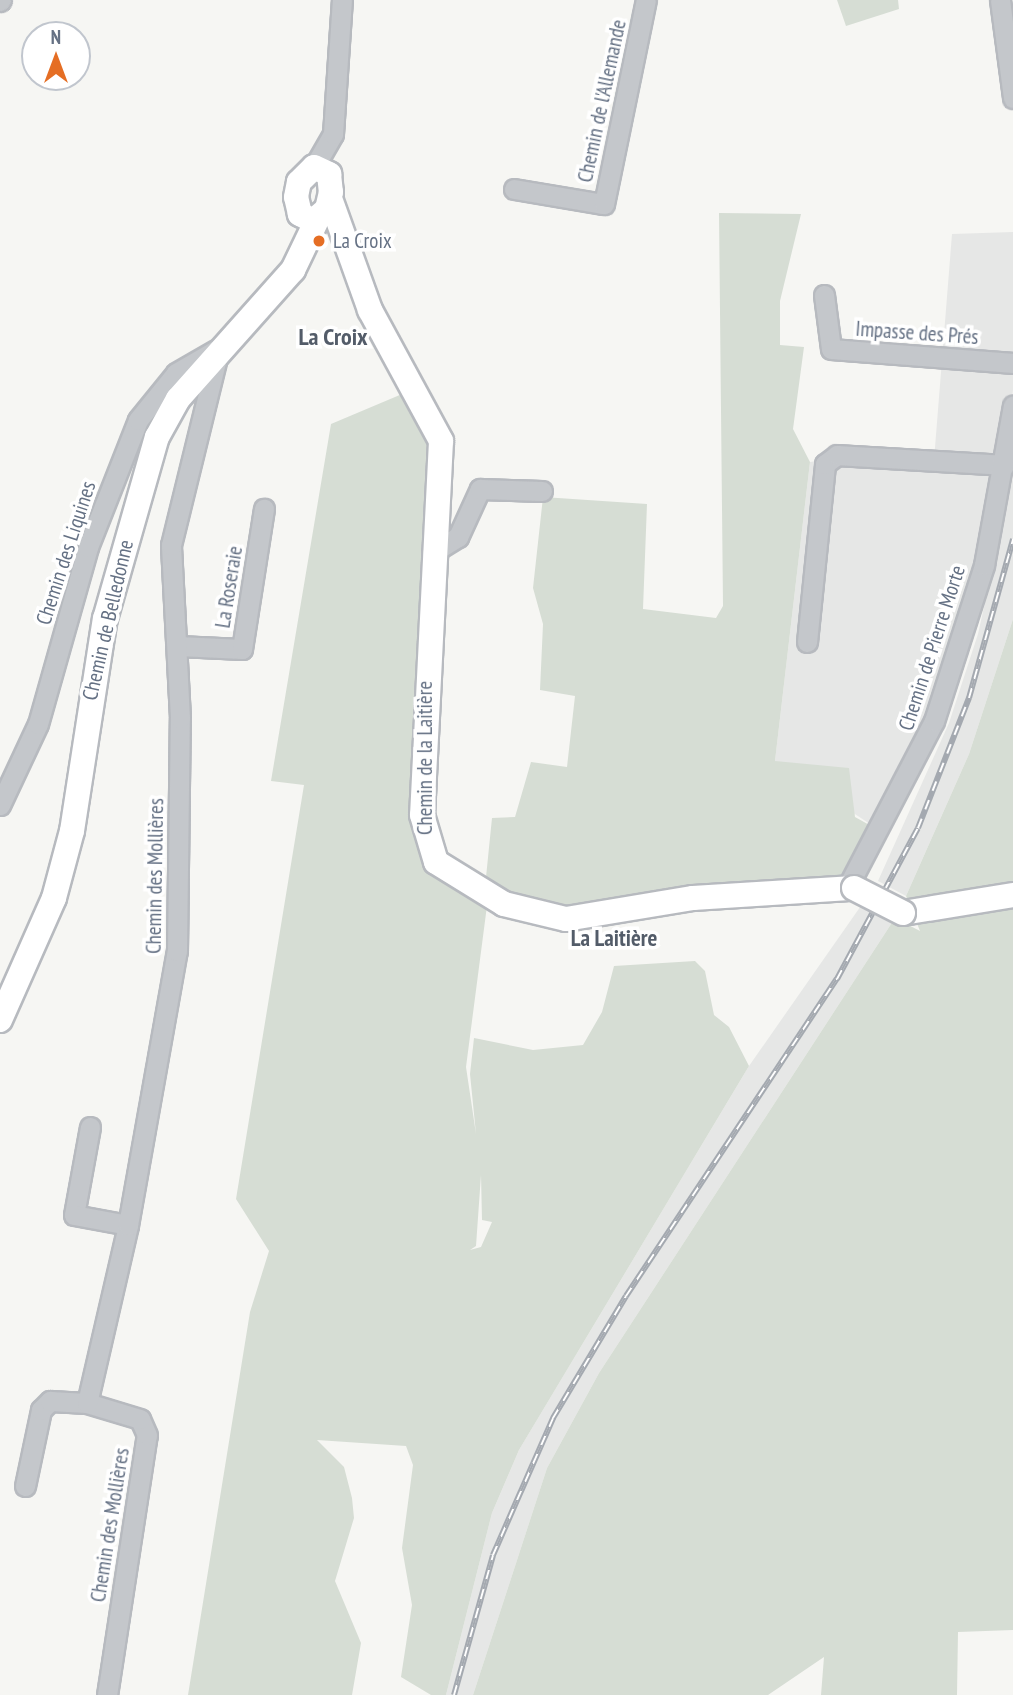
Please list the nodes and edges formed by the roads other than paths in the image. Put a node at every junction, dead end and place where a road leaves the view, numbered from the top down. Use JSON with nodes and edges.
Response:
{"nodes":[{"id":1,"x":342,"y":0,"type":"edge"},
{"id":2,"x":646,"y":0,"type":"edge"},
{"id":3,"x":1000,"y":0,"type":"edge"},
{"id":4,"x":1013,"y":98,"type":"edge"},
{"id":5,"x":322,"y":171,"type":"junction"},
{"id":6,"x":514,"y":190,"type":"dead end"},
{"id":7,"x":323,"y":216,"type":"junction"},
{"id":8,"x":824,"y":295,"type":"dead end"},
{"id":9,"x":221,"y":347,"type":"junction"},
{"id":10,"x":1013,"y":363,"type":"edge"},
{"id":11,"x":1013,"y":406,"type":"edge"},
{"id":12,"x":1005,"y":465,"type":"junction"},
{"id":13,"x":542,"y":491,"type":"dead end"},
{"id":14,"x":264,"y":509,"type":"dead end"},
{"id":15,"x":432,"y":553,"type":"junction"},
{"id":16,"x":807,"y":642,"type":"dead end"},
{"id":17,"x":178,"y":646,"type":"junction"},
{"id":18,"x":0,"y":805,"type":"edge"},
{"id":19,"x":851,"y":888,"type":"junction"},
{"id":20,"x":1013,"y":895,"type":"edge"},
{"id":21,"x":0,"y":1020,"type":"edge"},
{"id":22,"x":90,"y":1127,"type":"dead end"},
{"id":23,"x":128,"y":1225,"type":"junction"},
{"id":24,"x":87,"y":1403,"type":"junction"},
{"id":25,"x":25,"y":1486,"type":"dead end"},
{"id":26,"x":107,"y":1695,"type":"edge"}],
"edges":[{"from":1,"to":5,"type":"street"},
{"from":2,"to":6,"type":"street","name":"Chemin de l'Allemande"},
{"from":3,"to":4,"type":"street"},
{"from":5,"to":7,"type":"main road"},
{"from":5,"to":7,"type":"main road"},
{"from":7,"to":9,"type":"main road","name":"Chemin de Belledonne"},
{"from":7,"to":15,"type":"main road","name":"Chemin de la Laitière"},
{"from":8,"to":10,"type":"street","name":"Impasse des Prés"},
{"from":9,"to":17,"type":"street","name":"Chemin des Mollières"},
{"from":9,"to":18,"type":"street","name":"Chemin des Liquines"},
{"from":9,"to":21,"type":"main road","name":"Chemin de Belledonne"},
{"from":11,"to":12,"type":"street","name":"Chemin de Pierre Morte"},
{"from":12,"to":16,"type":"street"},
{"from":12,"to":19,"type":"street","name":"Chemin de Pierre Morte"},
{"from":13,"to":15,"type":"street"},
{"from":14,"to":17,"type":"street","name":"La Roseraie"},
{"from":15,"to":19,"type":"main road","name":"Chemin de la Laitière"},
{"from":17,"to":23,"type":"street","name":"Chemin des Mollières"},
{"from":19,"to":20,"type":"main road","bridge":true},
{"from":22,"to":23,"type":"street"},
{"from":23,"to":24,"type":"street","name":"Chemin des Mollières"},
{"from":24,"to":25,"type":"street","name":"Chemin des Mollières"},
{"from":24,"to":26,"type":"street","name":"Chemin des Mollières"}]}
